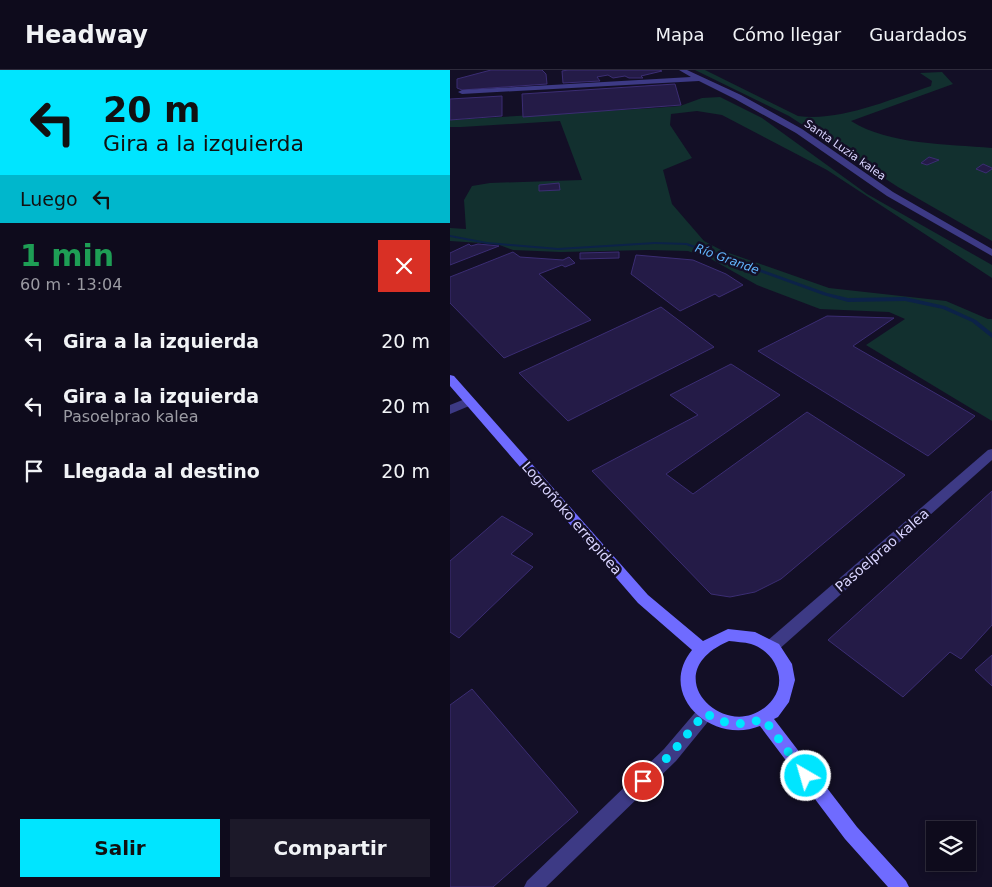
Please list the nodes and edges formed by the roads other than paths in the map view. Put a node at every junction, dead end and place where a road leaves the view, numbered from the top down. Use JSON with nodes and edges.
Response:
{"nodes":[{"id":1,"x":682,"y":70,"type":"edge"},
{"id":2,"x":700,"y":79,"type":"junction"},
{"id":3,"x":462,"y":92,"type":"dead end"},
{"id":4,"x":992,"y":253,"type":"edge"},
{"id":5,"x":450,"y":380,"type":"edge"},
{"id":6,"x":470,"y":401,"type":"junction"},
{"id":7,"x":450,"y":410,"type":"edge"},
{"id":8,"x":992,"y":453,"type":"edge"},
{"id":9,"x":772,"y":646,"type":"junction"},
{"id":10,"x":701,"y":648,"type":"junction"},
{"id":11,"x":705,"y":713,"type":"junction"},
{"id":12,"x":764,"y":719,"type":"junction"},
{"id":13,"x":534,"y":887,"type":"edge"},
{"id":14,"x":900,"y":887,"type":"edge"}],
"edges":[{"from":1,"to":2,"type":"street","name":"Santa Luzia kalea"},
{"from":2,"to":3,"type":"street"},
{"from":2,"to":4,"type":"street","name":"Santa Luzia kalea"},
{"from":5,"to":6,"type":"main road","name":"Logroñoko errepidea"},
{"from":6,"to":7,"type":"street"},
{"from":6,"to":10,"type":"main road","name":"Logroñoko errepidea"},
{"from":8,"to":9,"type":"street","name":"Pasoelprao kalea"},
{"from":9,"to":10,"type":"main road"},
{"from":9,"to":12,"type":"main road"},
{"from":10,"to":11,"type":"main road"},
{"from":11,"to":12,"type":"main road"},
{"from":11,"to":13,"type":"street"},
{"from":12,"to":14,"type":"main road"}]}
